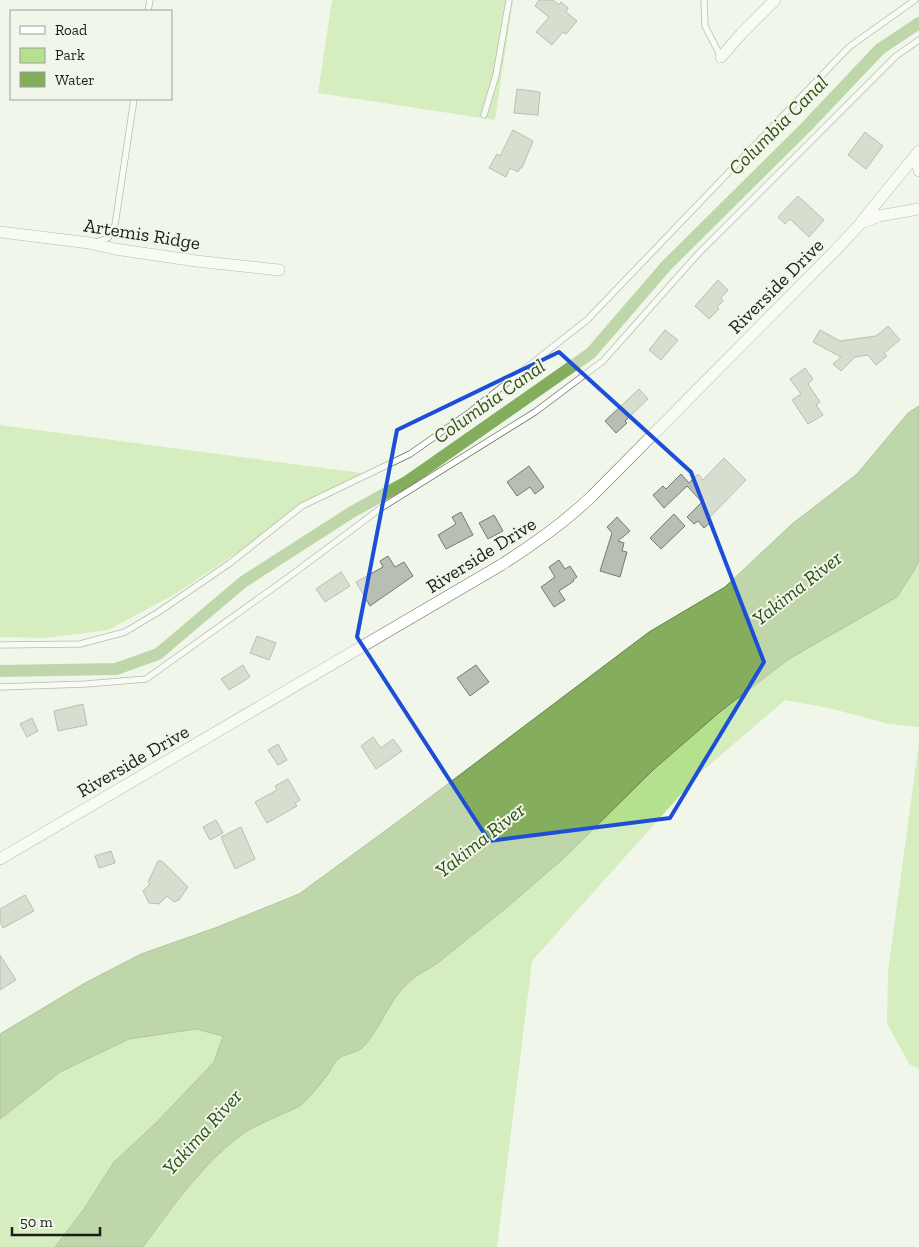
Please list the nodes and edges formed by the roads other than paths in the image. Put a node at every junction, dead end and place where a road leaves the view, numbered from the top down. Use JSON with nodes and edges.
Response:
{"nodes":[{"id":1,"x":509,"y":0,"type":"edge"},
{"id":2,"x":704,"y":0,"type":"edge"},
{"id":3,"x":776,"y":0,"type":"edge"},
{"id":4,"x":915,"y":0,"type":"edge"},
{"id":5,"x":919,"y":40,"type":"edge"},
{"id":6,"x":721,"y":57,"type":"joint"},
{"id":7,"x":134,"y":100,"type":"edge"},
{"id":8,"x":484,"y":115,"type":"dead end"},
{"id":9,"x":918,"y":153,"type":"edge"},
{"id":10,"x":919,"y":171,"type":"edge"},
{"id":11,"x":919,"y":208,"type":"edge"},
{"id":12,"x":861,"y":223,"type":"junction"},
{"id":13,"x":0,"y":232,"type":"edge"},
{"id":14,"x":89,"y":243,"type":"junction"},
{"id":15,"x":279,"y":270,"type":"dead end"},
{"id":16,"x":0,"y":645,"type":"edge"},
{"id":17,"x":0,"y":687,"type":"edge"},
{"id":18,"x":0,"y":859,"type":"edge"}],
"edges":[{"from":1,"to":8,"type":"lane"},
{"from":2,"to":6,"type":"lane"},
{"from":3,"to":6,"type":"street"},
{"from":4,"to":16,"type":"lane"},
{"from":5,"to":17,"type":"lane"},
{"from":7,"to":14,"type":"lane"},
{"from":9,"to":10,"type":"street"},
{"from":9,"to":12,"type":"street"},
{"from":11,"to":12,"type":"street","name":"Riverside Drive"},
{"from":12,"to":18,"type":"street","name":"Riverside Drive"},
{"from":13,"to":14,"type":"street","name":"Artemis Ridge"},
{"from":14,"to":15,"type":"street","name":"Artemis Ridge"}]}
